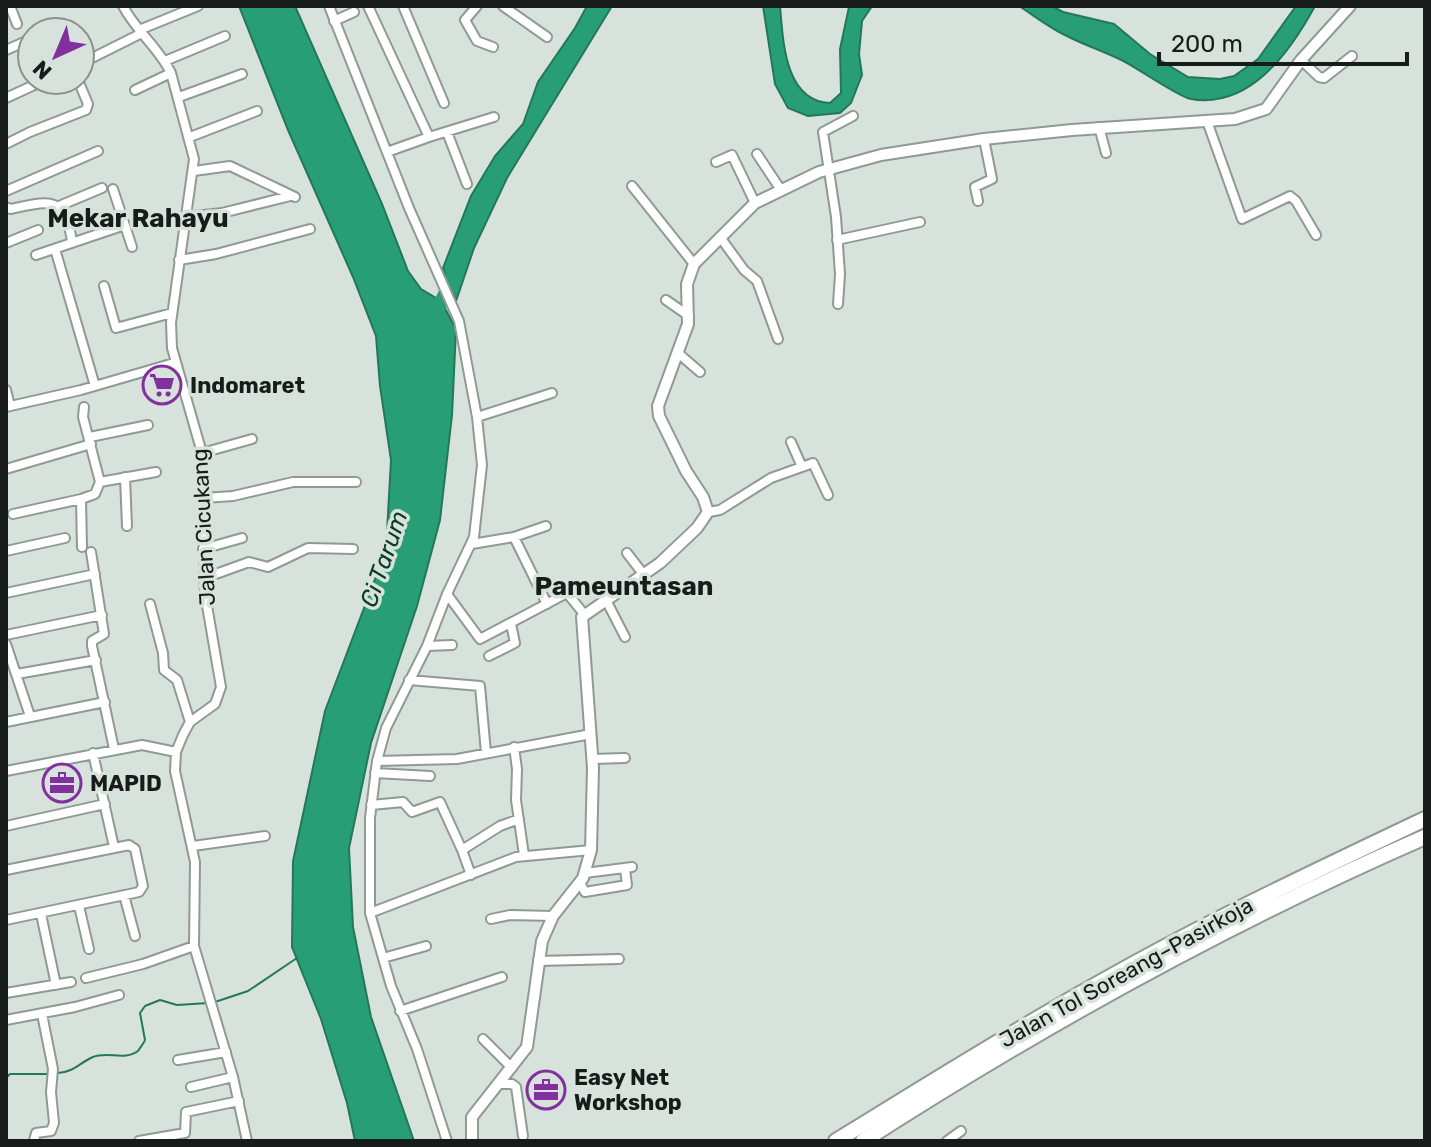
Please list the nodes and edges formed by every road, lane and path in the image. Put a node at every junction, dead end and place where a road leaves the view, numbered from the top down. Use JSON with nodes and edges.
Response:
{"nodes":[{"id":1,"x":123,"y":6,"type":"edge"},
{"id":2,"x":198,"y":6,"type":"edge"},
{"id":3,"x":329,"y":6,"type":"edge"},
{"id":4,"x":368,"y":6,"type":"edge"},
{"id":5,"x":403,"y":6,"type":"edge"},
{"id":6,"x":477,"y":6,"type":"edge"},
{"id":7,"x":503,"y":6,"type":"edge"},
{"id":8,"x":1350,"y":6,"type":"edge"},
{"id":9,"x":354,"y":12,"type":"dead end"},
{"id":10,"x":334,"y":21,"type":"junction"},
{"id":11,"x":140,"y":31,"type":"junction"},
{"id":12,"x":225,"y":36,"type":"dead end"},
{"id":13,"x":417,"y":37,"type":"junction"},
{"id":14,"x":547,"y":37,"type":"dead end"},
{"id":15,"x":405,"y":42,"type":"dead end"},
{"id":16,"x":493,"y":47,"type":"dead end"},
{"id":17,"x":96,"y":55,"type":"edge"},
{"id":18,"x":1352,"y":56,"type":"dead end"},
{"id":19,"x":1301,"y":60,"type":"junction"},
{"id":20,"x":165,"y":61,"type":"junction"},
{"id":21,"x":171,"y":73,"type":"junction"},
{"id":22,"x":242,"y":74,"type":"dead end"},
{"id":23,"x":135,"y":90,"type":"dead end"},
{"id":24,"x":85,"y":96,"type":"edge"},
{"id":25,"x":179,"y":97,"type":"junction"},
{"id":26,"x":444,"y":103,"type":"dead end"},
{"id":27,"x":257,"y":111,"type":"dead end"},
{"id":28,"x":853,"y":116,"type":"dead end"},
{"id":29,"x":494,"y":117,"type":"dead end"},
{"id":30,"x":1207,"y":121,"type":"junction"},
{"id":31,"x":1099,"y":127,"type":"junction"},
{"id":32,"x":447,"y":132,"type":"junction"},
{"id":33,"x":190,"y":137,"type":"junction"},
{"id":34,"x":429,"y":137,"type":"junction"},
{"id":35,"x":984,"y":139,"type":"junction"},
{"id":36,"x":6,"y":144,"type":"edge"},
{"id":37,"x":98,"y":151,"type":"dead end"},
{"id":38,"x":387,"y":152,"type":"junction"},
{"id":39,"x":1106,"y":153,"type":"dead end"},
{"id":40,"x":757,"y":154,"type":"dead end"},
{"id":41,"x":716,"y":162,"type":"dead end"},
{"id":42,"x":830,"y":169,"type":"junction"},
{"id":43,"x":194,"y":171,"type":"junction"},
{"id":44,"x":467,"y":184,"type":"dead end"},
{"id":45,"x":632,"y":186,"type":"dead end"},
{"id":46,"x":102,"y":188,"type":"dead end"},
{"id":47,"x":113,"y":189,"type":"dead end"},
{"id":48,"x":781,"y":190,"type":"junction"},
{"id":49,"x":6,"y":191,"type":"edge"},
{"id":50,"x":978,"y":201,"type":"dead end"},
{"id":51,"x":755,"y":203,"type":"junction"},
{"id":52,"x":59,"y":206,"type":"junction"},
{"id":53,"x":6,"y":207,"type":"edge"},
{"id":54,"x":185,"y":217,"type":"junction"},
{"id":55,"x":920,"y":222,"type":"dead end"},
{"id":56,"x":125,"y":225,"type":"junction"},
{"id":57,"x":310,"y":229,"type":"dead end"},
{"id":58,"x":38,"y":230,"type":"dead end"},
{"id":59,"x":1316,"y":235,"type":"dead end"},
{"id":60,"x":720,"y":237,"type":"junction"},
{"id":61,"x":837,"y":240,"type":"junction"},
{"id":62,"x":72,"y":241,"type":"junction"},
{"id":63,"x":6,"y":243,"type":"edge"},
{"id":64,"x":132,"y":247,"type":"dead end"},
{"id":65,"x":55,"y":249,"type":"junction"},
{"id":66,"x":36,"y":255,"type":"dead end"},
{"id":67,"x":179,"y":260,"type":"junction"},
{"id":68,"x":694,"y":264,"type":"junction"},
{"id":69,"x":104,"y":286,"type":"dead end"},
{"id":70,"x":666,"y":300,"type":"dead end"},
{"id":71,"x":838,"y":304,"type":"dead end"},
{"id":72,"x":172,"y":313,"type":"junction"},
{"id":73,"x":690,"y":316,"type":"junction"},
{"id":74,"x":778,"y":339,"type":"dead end"},
{"id":75,"x":678,"y":353,"type":"junction"},
{"id":76,"x":174,"y":363,"type":"junction"},
{"id":77,"x":700,"y":372,"type":"dead end"},
{"id":78,"x":95,"y":386,"type":"junction"},
{"id":79,"x":6,"y":390,"type":"edge"},
{"id":80,"x":81,"y":390,"type":"junction"},
{"id":81,"x":552,"y":393,"type":"dead end"},
{"id":82,"x":8,"y":407,"type":"edge"},
{"id":83,"x":477,"y":417,"type":"junction"},
{"id":84,"x":148,"y":425,"type":"dead end"},
{"id":85,"x":252,"y":439,"type":"dead end"},
{"id":86,"x":90,"y":441,"type":"junction"},
{"id":87,"x":791,"y":442,"type":"dead end"},
{"id":88,"x":202,"y":453,"type":"junction"},
{"id":89,"x":802,"y":467,"type":"junction"},
{"id":90,"x":6,"y":469,"type":"edge"},
{"id":91,"x":156,"y":472,"type":"dead end"},
{"id":92,"x":125,"y":477,"type":"junction"},
{"id":93,"x":100,"y":482,"type":"junction"},
{"id":94,"x":356,"y":482,"type":"dead end"},
{"id":95,"x":828,"y":495,"type":"dead end"},
{"id":96,"x":204,"y":498,"type":"junction"},
{"id":97,"x":81,"y":499,"type":"junction"},
{"id":98,"x":708,"y":512,"type":"junction"},
{"id":99,"x":13,"y":514,"type":"dead end"},
{"id":100,"x":127,"y":526,"type":"dead end"},
{"id":101,"x":546,"y":526,"type":"dead end"},
{"id":102,"x":514,"y":537,"type":"junction"},
{"id":103,"x":65,"y":538,"type":"dead end"},
{"id":104,"x":242,"y":538,"type":"dead end"},
{"id":105,"x":472,"y":544,"type":"junction"},
{"id":106,"x":82,"y":547,"type":"dead end"},
{"id":107,"x":203,"y":549,"type":"junction"},
{"id":108,"x":353,"y":549,"type":"dead end"},
{"id":109,"x":6,"y":551,"type":"edge"},
{"id":110,"x":91,"y":552,"type":"dead end"},
{"id":111,"x":627,"y":553,"type":"dead end"},
{"id":112,"x":203,"y":560,"type":"junction"},
{"id":113,"x":95,"y":574,"type":"junction"},
{"id":114,"x":644,"y":575,"type":"junction"},
{"id":115,"x":6,"y":593,"type":"edge"},
{"id":116,"x":447,"y":594,"type":"junction"},
{"id":117,"x":606,"y":600,"type":"junction"},
{"id":118,"x":150,"y":604,"type":"dead end"},
{"id":119,"x":547,"y":604,"type":"junction"},
{"id":120,"x":584,"y":614,"type":"junction"},
{"id":121,"x":102,"y":615,"type":"junction"},
{"id":122,"x":511,"y":624,"type":"junction"},
{"id":123,"x":6,"y":635,"type":"edge"},
{"id":124,"x":625,"y":637,"type":"dead end"},
{"id":125,"x":6,"y":644,"type":"edge"},
{"id":126,"x":452,"y":645,"type":"dead end"},
{"id":127,"x":427,"y":646,"type":"junction"},
{"id":128,"x":489,"y":656,"type":"dead end"},
{"id":129,"x":96,"y":660,"type":"junction"},
{"id":130,"x":17,"y":674,"type":"junction"},
{"id":131,"x":409,"y":680,"type":"junction"},
{"id":132,"x":105,"y":702,"type":"junction"},
{"id":133,"x":30,"y":716,"type":"junction"},
{"id":134,"x":6,"y":722,"type":"edge"},
{"id":135,"x":190,"y":722,"type":"junction"},
{"id":136,"x":591,"y":734,"type":"junction"},
{"id":137,"x":514,"y":747,"type":"junction"},
{"id":138,"x":114,"y":749,"type":"junction"},
{"id":139,"x":176,"y":752,"type":"junction"},
{"id":140,"x":93,"y":753,"type":"junction"},
{"id":141,"x":486,"y":753,"type":"junction"},
{"id":142,"x":625,"y":758,"type":"dead end"},
{"id":143,"x":592,"y":759,"type":"junction"},
{"id":144,"x":377,"y":761,"type":"junction"},
{"id":145,"x":6,"y":771,"type":"edge"},
{"id":146,"x":375,"y":773,"type":"junction"},
{"id":147,"x":430,"y":776,"type":"dead end"},
{"id":148,"x":105,"y":804,"type":"junction"},
{"id":149,"x":371,"y":805,"type":"junction"},
{"id":150,"x":519,"y":819,"type":"junction"},
{"id":151,"x":1425,"y":819,"type":"edge"},
{"id":152,"x":6,"y":826,"type":"edge"},
{"id":153,"x":265,"y":836,"type":"dead end"},
{"id":154,"x":1425,"y":837,"type":"edge"},
{"id":155,"x":193,"y":846,"type":"junction"},
{"id":156,"x":114,"y":847,"type":"junction"},
{"id":157,"x":462,"y":850,"type":"junction"},
{"id":158,"x":591,"y":850,"type":"junction"},
{"id":159,"x":524,"y":855,"type":"junction"},
{"id":160,"x":6,"y":870,"type":"edge"},
{"id":161,"x":471,"y":875,"type":"junction"},
{"id":162,"x":583,"y":878,"type":"junction"},
{"id":163,"x":124,"y":895,"type":"junction"},
{"id":164,"x":79,"y":906,"type":"junction"},
{"id":165,"x":370,"y":913,"type":"junction"},
{"id":166,"x":41,"y":914,"type":"junction"},
{"id":167,"x":553,"y":916,"type":"junction"},
{"id":168,"x":491,"y":919,"type":"dead end"},
{"id":169,"x":6,"y":920,"type":"edge"},
{"id":170,"x":135,"y":936,"type":"dead end"},
{"id":171,"x":194,"y":946,"type":"junction"},
{"id":172,"x":426,"y":946,"type":"dead end"},
{"id":173,"x":89,"y":949,"type":"dead end"},
{"id":174,"x":383,"y":958,"type":"junction"},
{"id":175,"x":619,"y":959,"type":"dead end"},
{"id":176,"x":538,"y":961,"type":"junction"},
{"id":177,"x":502,"y":977,"type":"dead end"},
{"id":178,"x":86,"y":978,"type":"dead end"},
{"id":179,"x":71,"y":982,"type":"dead end"},
{"id":180,"x":56,"y":985,"type":"junction"},
{"id":181,"x":6,"y":993,"type":"edge"},
{"id":182,"x":119,"y":995,"type":"dead end"},
{"id":183,"x":400,"y":1011,"type":"junction"},
{"id":184,"x":42,"y":1014,"type":"junction"},
{"id":185,"x":6,"y":1020,"type":"edge"},
{"id":186,"x":483,"y":1039,"type":"dead end"},
{"id":187,"x":226,"y":1052,"type":"junction"},
{"id":188,"x":178,"y":1060,"type":"dead end"},
{"id":189,"x":512,"y":1068,"type":"junction"},
{"id":190,"x":233,"y":1077,"type":"junction"},
{"id":191,"x":500,"y":1084,"type":"junction"},
{"id":192,"x":191,"y":1087,"type":"dead end"},
{"id":193,"x":239,"y":1101,"type":"junction"},
{"id":194,"x":961,"y":1131,"type":"dead end"},
{"id":195,"x":523,"y":1136,"type":"dead end"},
{"id":196,"x":34,"y":1141,"type":"edge"},
{"id":197,"x":139,"y":1141,"type":"edge"},
{"id":198,"x":247,"y":1141,"type":"edge"},
{"id":199,"x":447,"y":1141,"type":"edge"},
{"id":200,"x":472,"y":1141,"type":"edge"},
{"id":201,"x":836,"y":1141,"type":"edge"},
{"id":202,"x":863,"y":1141,"type":"edge"},
{"id":203,"x":947,"y":1141,"type":"edge"}],
"edges":[{"from":1,"to":11,"type":"street","name":"Jalan Cicukang"},
{"from":2,"to":11,"type":"street"},
{"from":3,"to":10,"type":"street"},
{"from":4,"to":34,"type":"street"},
{"from":5,"to":13,"type":"street"},
{"from":6,"to":16,"type":"street"},
{"from":7,"to":14,"type":"street"},
{"from":8,"to":19,"type":"street"},
{"from":9,"to":10,"type":"street"},
{"from":10,"to":38,"type":"street"},
{"from":11,"to":17,"type":"street"},
{"from":11,"to":20,"type":"street","name":"Jalan Cicukang"},
{"from":12,"to":20,"type":"street"},
{"from":13,"to":15,"type":"street"},
{"from":13,"to":26,"type":"street"},
{"from":18,"to":19,"type":"street"},
{"from":19,"to":30,"type":"street"},
{"from":20,"to":21,"type":"street","name":"Jalan Cicukang"},
{"from":21,"to":23,"type":"street"},
{"from":21,"to":25,"type":"street","name":"Jalan Cicukang"},
{"from":22,"to":25,"type":"street"},
{"from":24,"to":36,"type":"street"},
{"from":25,"to":33,"type":"street","name":"Jalan Cicukang"},
{"from":27,"to":33,"type":"street"},
{"from":28,"to":42,"type":"street"},
{"from":29,"to":32,"type":"street"},
{"from":30,"to":31,"type":"street"},
{"from":30,"to":59,"type":"street"},
{"from":31,"to":35,"type":"street"},
{"from":31,"to":39,"type":"street"},
{"from":32,"to":34,"type":"street"},
{"from":32,"to":44,"type":"street"},
{"from":33,"to":43,"type":"street","name":"Jalan Cicukang"},
{"from":34,"to":38,"type":"street"},
{"from":35,"to":42,"type":"street"},
{"from":35,"to":50,"type":"street"},
{"from":37,"to":49,"type":"street"},
{"from":38,"to":83,"type":"street"},
{"from":40,"to":48,"type":"street"},
{"from":41,"to":51,"type":"street"},
{"from":42,"to":48,"type":"street"},
{"from":42,"to":61,"type":"street"},
{"from":43,"to":54,"type":"street","name":"Jalan Cicukang"},
{"from":43,"to":54,"type":"street"},
{"from":45,"to":68,"type":"street"},
{"from":46,"to":52,"type":"street"},
{"from":47,"to":56,"type":"street"},
{"from":48,"to":51,"type":"street"},
{"from":51,"to":60,"type":"street"},
{"from":52,"to":53,"type":"street"},
{"from":52,"to":62,"type":"street"},
{"from":54,"to":67,"type":"street","name":"Jalan Cicukang"},
{"from":55,"to":61,"type":"street"},
{"from":56,"to":62,"type":"street"},
{"from":56,"to":64,"type":"street"},
{"from":57,"to":67,"type":"street"},
{"from":58,"to":63,"type":"street"},
{"from":60,"to":68,"type":"street"},
{"from":60,"to":74,"type":"street"},
{"from":61,"to":71,"type":"street"},
{"from":62,"to":65,"type":"street"},
{"from":65,"to":66,"type":"street"},
{"from":65,"to":78,"type":"street"},
{"from":67,"to":72,"type":"street","name":"Jalan Cicukang"},
{"from":68,"to":73,"type":"street"},
{"from":69,"to":72,"type":"street"},
{"from":70,"to":73,"type":"street"},
{"from":72,"to":76,"type":"street","name":"Jalan Cicukang"},
{"from":73,"to":75,"type":"street"},
{"from":75,"to":77,"type":"street"},
{"from":75,"to":98,"type":"street"},
{"from":76,"to":78,"type":"street"},
{"from":76,"to":88,"type":"street","name":"Jalan Cicukang"},
{"from":78,"to":80,"type":"street"},
{"from":79,"to":82,"type":"street"},
{"from":80,"to":82,"type":"street"},
{"from":80,"to":86,"type":"street"},
{"from":81,"to":83,"type":"street"},
{"from":83,"to":105,"type":"street"},
{"from":84,"to":86,"type":"street"},
{"from":85,"to":88,"type":"street"},
{"from":86,"to":90,"type":"street"},
{"from":86,"to":93,"type":"street"},
{"from":87,"to":89,"type":"street"},
{"from":88,"to":96,"type":"street","name":"Jalan Cicukang"},
{"from":89,"to":95,"type":"street"},
{"from":89,"to":98,"type":"street"},
{"from":91,"to":92,"type":"street"},
{"from":92,"to":93,"type":"street"},
{"from":92,"to":100,"type":"street"},
{"from":93,"to":97,"type":"street"},
{"from":94,"to":96,"type":"street"},
{"from":96,"to":107,"type":"street","name":"Jalan Cicukang"},
{"from":97,"to":99,"type":"street"},
{"from":97,"to":106,"type":"street"},
{"from":98,"to":114,"type":"street"},
{"from":101,"to":102,"type":"street"},
{"from":102,"to":105,"type":"street"},
{"from":102,"to":119,"type":"street"},
{"from":103,"to":109,"type":"street"},
{"from":104,"to":107,"type":"street"},
{"from":105,"to":116,"type":"street"},
{"from":107,"to":112,"type":"street","name":"Jalan Cicukang"},
{"from":108,"to":112,"type":"street"},
{"from":110,"to":113,"type":"street"},
{"from":111,"to":114,"type":"street"},
{"from":112,"to":135,"type":"street","name":"Jalan Cicukang"},
{"from":113,"to":115,"type":"street"},
{"from":113,"to":121,"type":"street"},
{"from":114,"to":117,"type":"street"},
{"from":116,"to":122,"type":"street"},
{"from":116,"to":127,"type":"street"},
{"from":117,"to":120,"type":"street"},
{"from":117,"to":124,"type":"street"},
{"from":118,"to":135,"type":"street"},
{"from":119,"to":120,"type":"street"},
{"from":119,"to":122,"type":"street"},
{"from":120,"to":136,"type":"street"},
{"from":121,"to":123,"type":"street"},
{"from":121,"to":129,"type":"street"},
{"from":122,"to":128,"type":"street"},
{"from":125,"to":130,"type":"street"},
{"from":126,"to":127,"type":"street"},
{"from":127,"to":131,"type":"street"},
{"from":129,"to":130,"type":"street"},
{"from":129,"to":132,"type":"street"},
{"from":130,"to":133,"type":"street"},
{"from":131,"to":141,"type":"street"},
{"from":131,"to":144,"type":"street"},
{"from":132,"to":133,"type":"street"},
{"from":132,"to":138,"type":"street"},
{"from":133,"to":134,"type":"street"},
{"from":135,"to":139,"type":"street","name":"Jalan Cicukang"},
{"from":136,"to":137,"type":"street"},
{"from":136,"to":143,"type":"street"},
{"from":137,"to":141,"type":"street"},
{"from":137,"to":150,"type":"street"},
{"from":138,"to":139,"type":"street"},
{"from":138,"to":140,"type":"street"},
{"from":139,"to":155,"type":"street"},
{"from":140,"to":145,"type":"street"},
{"from":140,"to":148,"type":"street"},
{"from":141,"to":144,"type":"street"},
{"from":142,"to":143,"type":"street"},
{"from":143,"to":158,"type":"street"},
{"from":144,"to":146,"type":"street"},
{"from":146,"to":147,"type":"street"},
{"from":146,"to":149,"type":"street"},
{"from":148,"to":152,"type":"street"},
{"from":148,"to":156,"type":"street"},
{"from":149,"to":157,"type":"street"},
{"from":149,"to":165,"type":"street"},
{"from":150,"to":157,"type":"street"},
{"from":150,"to":159,"type":"street"},
{"from":151,"to":201,"type":"highway","name":"Jalan Tol Soreang–Pasirkoja"},
{"from":153,"to":155,"type":"street"},
{"from":154,"to":202,"type":"highway","name":"Jalan Tol Soreang–Pasirkoja"},
{"from":155,"to":171,"type":"street"},
{"from":156,"to":160,"type":"street"},
{"from":156,"to":163,"type":"street"},
{"from":157,"to":161,"type":"street"},
{"from":158,"to":159,"type":"street"},
{"from":158,"to":162,"type":"street"},
{"from":159,"to":161,"type":"street"},
{"from":161,"to":165,"type":"street"},
{"from":162,"to":162,"type":"street"},
{"from":162,"to":167,"type":"street"},
{"from":163,"to":164,"type":"street"},
{"from":163,"to":170,"type":"street"},
{"from":164,"to":166,"type":"street"},
{"from":164,"to":173,"type":"street"},
{"from":165,"to":174,"type":"street"},
{"from":166,"to":169,"type":"street"},
{"from":166,"to":180,"type":"street"},
{"from":167,"to":168,"type":"street"},
{"from":167,"to":176,"type":"street"},
{"from":171,"to":178,"type":"street"},
{"from":171,"to":187,"type":"street"},
{"from":172,"to":174,"type":"street"},
{"from":174,"to":183,"type":"street"},
{"from":175,"to":176,"type":"street"},
{"from":176,"to":189,"type":"street"},
{"from":177,"to":183,"type":"street"},
{"from":179,"to":180,"type":"street"},
{"from":180,"to":181,"type":"street"},
{"from":182,"to":184,"type":"street"},
{"from":183,"to":199,"type":"street"},
{"from":184,"to":185,"type":"street"},
{"from":184,"to":196,"type":"street"},
{"from":186,"to":189,"type":"street"},
{"from":187,"to":188,"type":"street"},
{"from":187,"to":190,"type":"street"},
{"from":189,"to":191,"type":"street"},
{"from":190,"to":192,"type":"street"},
{"from":190,"to":193,"type":"street"},
{"from":191,"to":195,"type":"street"},
{"from":191,"to":200,"type":"street"},
{"from":193,"to":197,"type":"street"},
{"from":193,"to":198,"type":"street"},
{"from":194,"to":203,"type":"street"}]}
